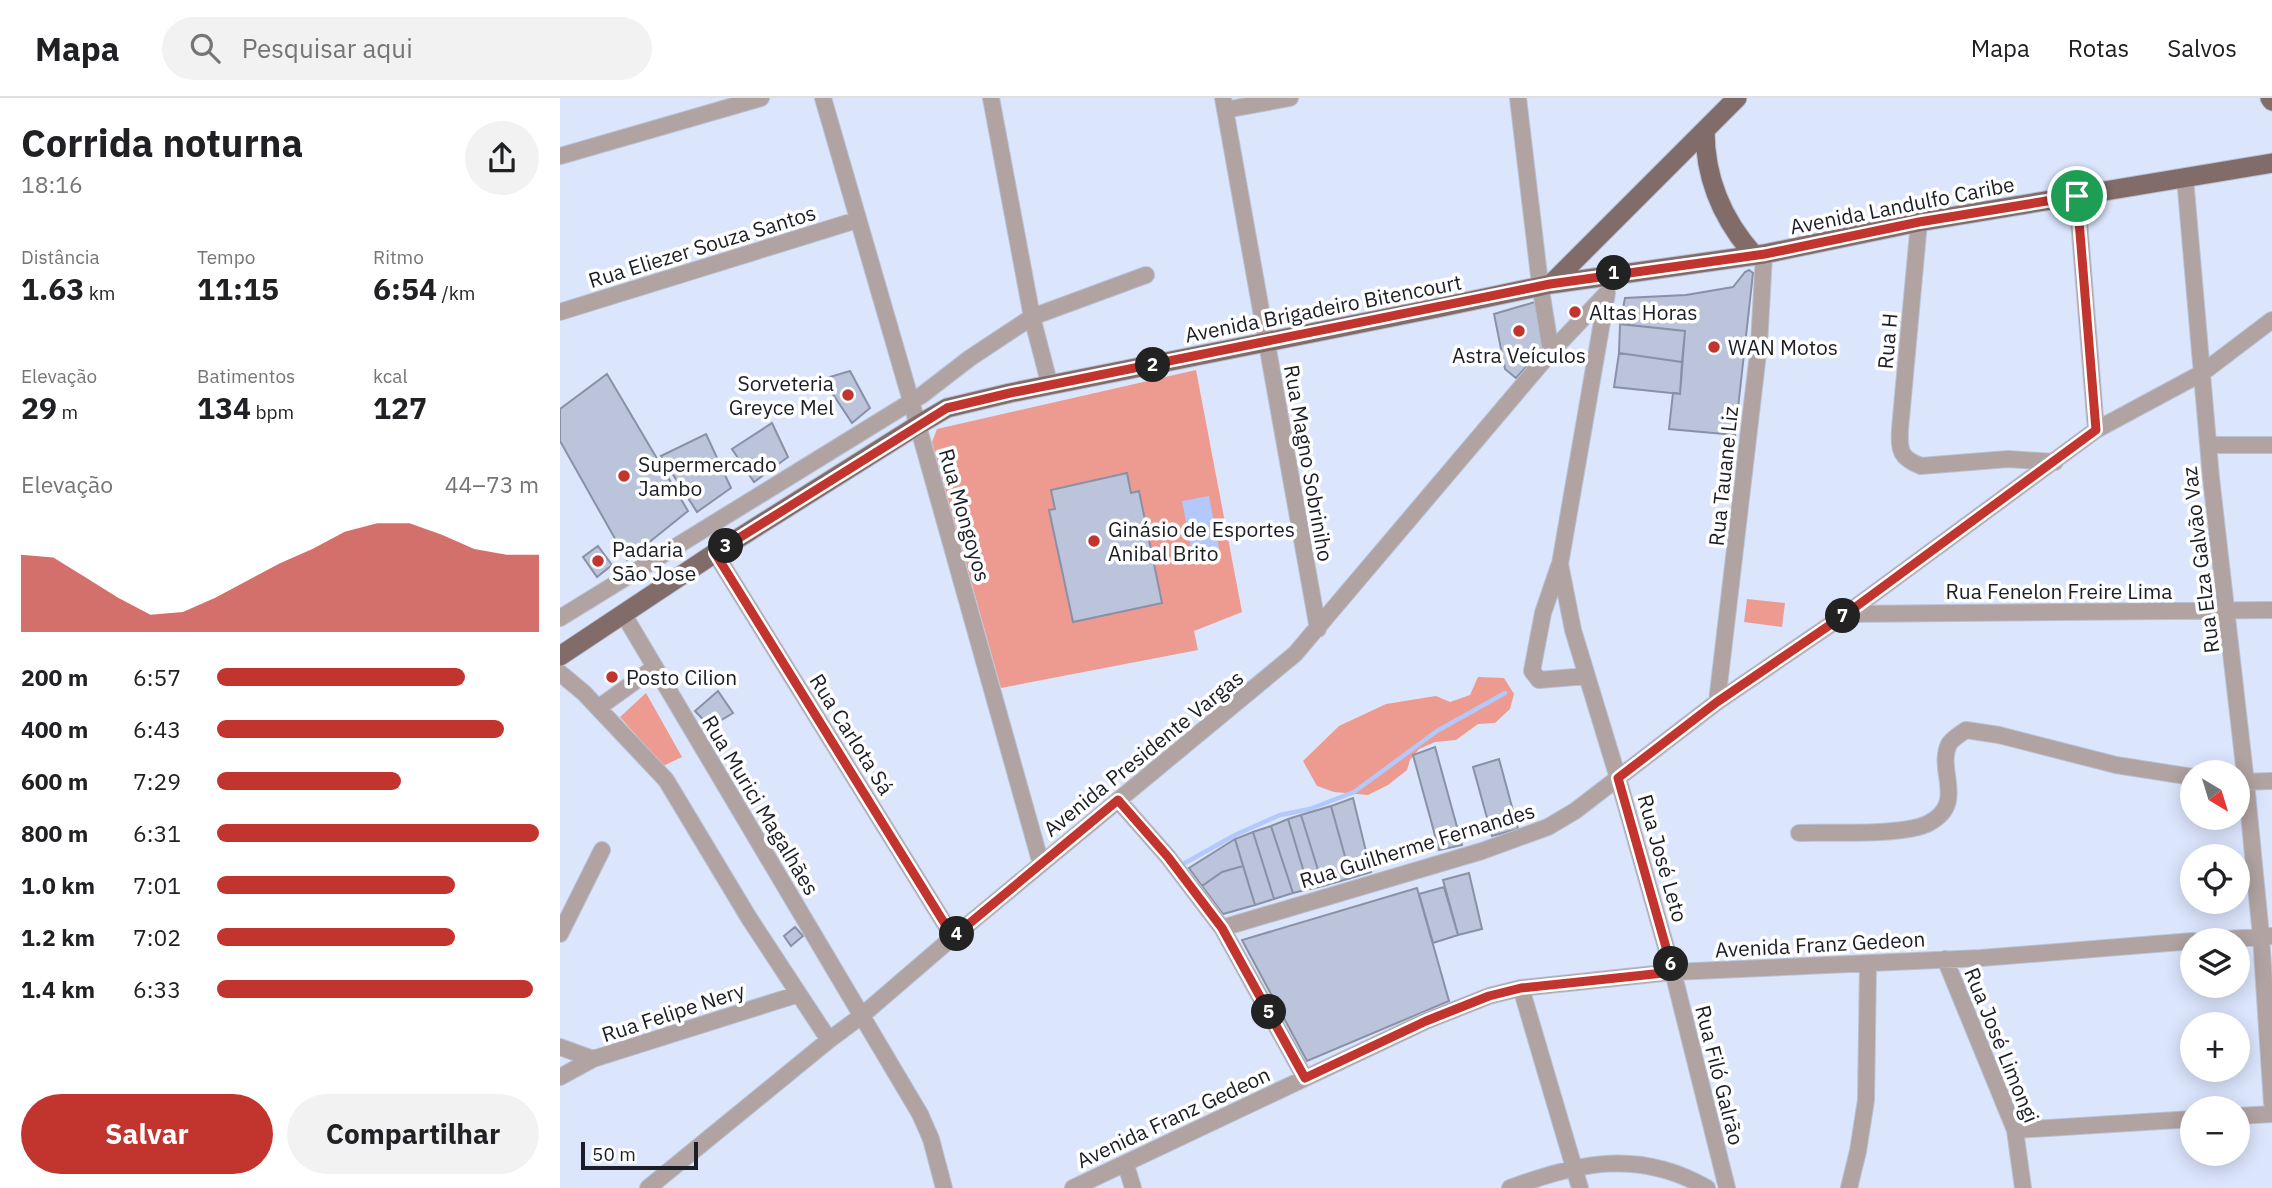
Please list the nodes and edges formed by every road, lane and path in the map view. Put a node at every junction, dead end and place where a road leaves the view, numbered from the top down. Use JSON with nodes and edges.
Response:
{"nodes":[{"id":1,"x":761,"y":98,"type":"edge"},
{"id":2,"x":992,"y":98,"type":"edge"},
{"id":3,"x":1290,"y":98,"type":"edge"},
{"id":4,"x":1518,"y":98,"type":"edge"},
{"id":5,"x":1737,"y":98,"type":"edge"},
{"id":6,"x":829,"y":99,"type":"edge"},
{"id":7,"x":1224,"y":104,"type":"edge"},
{"id":8,"x":1705,"y":131,"type":"junction"},
{"id":9,"x":560,"y":156,"type":"edge"},
{"id":10,"x":2272,"y":163,"type":"edge"},
{"id":11,"x":2185,"y":178,"type":"junction"},
{"id":12,"x":2077,"y":196,"type":"junction"},
{"id":13,"x":857,"y":220,"type":"junction"},
{"id":14,"x":1919,"y":222,"type":"junction"},
{"id":15,"x":1760,"y":254,"type":"junction"},
{"id":16,"x":1612,"y":274,"type":"junction"},
{"id":17,"x":1146,"y":275,"type":"dead end"},
{"id":18,"x":1545,"y":285,"type":"junction"},
{"id":19,"x":1607,"y":293,"type":"junction"},
{"id":20,"x":560,"y":313,"type":"edge"},
{"id":21,"x":1032,"y":317,"type":"junction"},
{"id":22,"x":2272,"y":320,"type":"edge"},
{"id":23,"x":1266,"y":342,"type":"junction"},
{"id":24,"x":1551,"y":352,"type":"junction"},
{"id":25,"x":2202,"y":373,"type":"junction"},
{"id":26,"x":1050,"y":386,"type":"junction"},
{"id":27,"x":911,"y":401,"type":"junction"},
{"id":28,"x":918,"y":425,"type":"junction"},
{"id":29,"x":2096,"y":430,"type":"junction"},
{"id":30,"x":2208,"y":445,"type":"junction"},
{"id":31,"x":2272,"y":445,"type":"edge"},
{"id":32,"x":2055,"y":462,"type":"junction"},
{"id":33,"x":715,"y":553,"type":"junction"},
{"id":34,"x":1560,"y":564,"type":"junction"},
{"id":35,"x":2272,"y":610,"type":"edge"},
{"id":36,"x":2227,"y":611,"type":"junction"},
{"id":37,"x":1846,"y":614,"type":"junction"},
{"id":38,"x":624,"y":615,"type":"junction"},
{"id":39,"x":560,"y":618,"type":"edge"},
{"id":40,"x":1318,"y":629,"type":"junction"},
{"id":41,"x":564,"y":649,"type":"edge"},
{"id":42,"x":654,"y":667,"type":"junction"},
{"id":43,"x":560,"y":673,"type":"edge"},
{"id":44,"x":1587,"y":676,"type":"junction"},
{"id":45,"x":1717,"y":702,"type":"junction"},
{"id":46,"x":598,"y":708,"type":"junction"},
{"id":47,"x":2240,"y":760,"type":"edge"},
{"id":48,"x":2180,"y":775,"type":"edge"},
{"id":49,"x":1618,"y":778,"type":"junction"},
{"id":50,"x":2272,"y":781,"type":"edge"},
{"id":51,"x":2250,"y":782,"type":"edge"},
{"id":52,"x":1118,"y":800,"type":"junction"},
{"id":53,"x":2249,"y":830,"type":"edge"},
{"id":54,"x":1799,"y":832,"type":"dead end"},
{"id":55,"x":602,"y":850,"type":"dead end"},
{"id":56,"x":1041,"y":864,"type":"junction"},
{"id":57,"x":1222,"y":928,"type":"junction"},
{"id":58,"x":560,"y":934,"type":"edge"},
{"id":59,"x":2266,"y":936,"type":"edge"},
{"id":60,"x":953,"y":937,"type":"junction"},
{"id":61,"x":2180,"y":942,"type":"edge"},
{"id":62,"x":1945,"y":958,"type":"junction"},
{"id":63,"x":1868,"y":964,"type":"junction"},
{"id":64,"x":1673,"y":972,"type":"junction"},
{"id":65,"x":1521,"y":988,"type":"junction"},
{"id":66,"x":799,"y":994,"type":"junction"},
{"id":67,"x":860,"y":1017,"type":"junction"},
{"id":68,"x":829,"y":1040,"type":"junction"},
{"id":69,"x":560,"y":1047,"type":"edge"},
{"id":70,"x":593,"y":1059,"type":"junction"},
{"id":71,"x":560,"y":1077,"type":"edge"},
{"id":72,"x":1305,"y":1078,"type":"junction"},
{"id":73,"x":2272,"y":1103,"type":"edge"},
{"id":74,"x":2272,"y":1114,"type":"edge"},
{"id":75,"x":2250,"y":1115,"type":"edge"},
{"id":76,"x":2180,"y":1120,"type":"edge"},
{"id":77,"x":2015,"y":1130,"type":"junction"},
{"id":78,"x":1126,"y":1165,"type":"junction"},
{"id":79,"x":1574,"y":1167,"type":"junction"},
{"id":80,"x":648,"y":1188,"type":"edge"},
{"id":81,"x":944,"y":1188,"type":"edge"},
{"id":82,"x":1073,"y":1188,"type":"edge"},
{"id":83,"x":1133,"y":1188,"type":"edge"},
{"id":84,"x":1510,"y":1188,"type":"edge"},
{"id":85,"x":1580,"y":1188,"type":"edge"},
{"id":86,"x":1707,"y":1188,"type":"edge"},
{"id":87,"x":1727,"y":1188,"type":"edge"},
{"id":88,"x":1849,"y":1188,"type":"edge"},
{"id":89,"x":2023,"y":1188,"type":"edge"}],
"edges":[{"from":1,"to":9,"type":"street"},
{"from":2,"to":21,"type":"street"},
{"from":3,"to":7,"type":"street"},
{"from":4,"to":18,"type":"street"},
{"from":5,"to":8,"type":"main road"},
{"from":6,"to":13,"type":"street","name":"Rua Mongoyos"},
{"from":7,"to":23,"type":"street","name":"Rua Magno Sobriniho"},
{"from":8,"to":15,"type":"main road"},
{"from":8,"to":18,"type":"main road"},
{"from":10,"to":11,"type":"main road","name":"Avenida Landulfo Caribe"},
{"from":11,"to":12,"type":"main road","name":"Avenida Landulfo Caribe"},
{"from":11,"to":25,"type":"street","name":"Rua Elza Galvão Vaz"},
{"from":12,"to":14,"type":"main road","name":"Avenida Landulfo Caribe"},
{"from":12,"to":29,"type":"street"},
{"from":13,"to":20,"type":"street","name":"Rua Eliezer Souza Santos"},
{"from":13,"to":27,"type":"street","name":"Rua Mongoyos"},
{"from":14,"to":15,"type":"main road","name":"Avenida Landulfo Caribe"},
{"from":14,"to":32,"type":"street","name":"Rua H"},
{"from":15,"to":16,"type":"main road","name":"Avenida Landulfo Caribe"},
{"from":15,"to":45,"type":"street","name":"Rua Tauane Liz"},
{"from":16,"to":18,"type":"main road","name":"Avenida Landulfo Caribe"},
{"from":16,"to":19,"type":"street","name":"Rua José Leto"},
{"from":17,"to":21,"type":"street"},
{"from":18,"to":23,"type":"main road","name":"Avenida Brigadeiro Bitencourt"},
{"from":18,"to":24,"type":"street"},
{"from":19,"to":24,"type":"street","name":"Avenida Presidente Vargas"},
{"from":19,"to":34,"type":"street","name":"Rua José Leto"},
{"from":21,"to":26,"type":"street"},
{"from":21,"to":27,"type":"street"},
{"from":22,"to":25,"type":"street","name":"Rua Guilherme Fernandes"},
{"from":23,"to":26,"type":"main road","name":"Avenida Brigadeiro Bitencourt"},
{"from":23,"to":40,"type":"street","name":"Rua Magno Sobriniho"},
{"from":24,"to":40,"type":"street","name":"Avenida Presidente Vargas"},
{"from":25,"to":29,"type":"street","name":"Rua Guilherme Fernandes"},
{"from":25,"to":30,"type":"street","name":"Rua Elza Galvão Vaz"},
{"from":26,"to":28,"type":"main road","name":"Avenida Brigadeiro Bitencourt"},
{"from":27,"to":28,"type":"street","name":"Rua Mongoyos"},
{"from":27,"to":39,"type":"street"},
{"from":28,"to":33,"type":"main road","name":"Avenida Brigadeiro Bitencourt"},
{"from":28,"to":56,"type":"street","name":"Rua Mongoyos"},
{"from":29,"to":32,"type":"street","name":"Rua Guilherme Fernandes"},
{"from":30,"to":31,"type":"street"},
{"from":30,"to":36,"type":"street","name":"Rua Elza Galvão Vaz"},
{"from":32,"to":37,"type":"street","name":"Rua Guilherme Fernandes"},
{"from":33,"to":38,"type":"main road","name":"Avenida Brigadeiro Bitencourt"},
{"from":33,"to":60,"type":"street","name":"Rua Carlota Sá"},
{"from":34,"to":44,"type":"street","name":"Rua José Leto"},
{"from":34,"to":44,"type":"street","name":"Rua José Leto"},
{"from":35,"to":36,"type":"street","name":"Rua Fenelon Freire Lima"},
{"from":36,"to":37,"type":"street","name":"Rua Fenelon Freire Lima"},
{"from":36,"to":47,"type":"street","name":"Rua Elza Galvão Vaz"},
{"from":37,"to":45,"type":"street","name":"Rua Guilherme Fernandes"},
{"from":38,"to":41,"type":"main road","name":"Avenida Brigadeiro Bitencourt"},
{"from":38,"to":42,"type":"street","name":"Rua Murici Magalhães"},
{"from":40,"to":52,"type":"street","name":"Avenida Presidente Vargas"},
{"from":42,"to":46,"type":"street"},
{"from":42,"to":67,"type":"street","name":"Rua Murici Magalhães"},
{"from":43,"to":46,"type":"street"},
{"from":44,"to":49,"type":"street","name":"Rua José Leto"},
{"from":45,"to":49,"type":"street","name":"Rua Guilherme Fernandes"},
{"from":46,"to":66,"type":"street"},
{"from":48,"to":54,"type":"street"},
{"from":49,"to":57,"type":"street","name":"Rua Guilherme Fernandes"},
{"from":49,"to":64,"type":"street","name":"Rua José Leto"},
{"from":50,"to":51,"type":"street"},
{"from":52,"to":56,"type":"street","name":"Avenida Presidente Vargas"},
{"from":52,"to":57,"type":"street"},
{"from":53,"to":59,"type":"street","name":"Rua Elza Galvão Vaz"},
{"from":55,"to":58,"type":"street"},
{"from":56,"to":60,"type":"street","name":"Avenida Presidente Vargas"},
{"from":57,"to":72,"type":"street"},
{"from":59,"to":73,"type":"street","name":"Rua Elza Galvão Vaz"},
{"from":60,"to":67,"type":"street","name":"Avenida Presidente Vargas"},
{"from":61,"to":62,"type":"street","name":"Avenida Franz Gedeon"},
{"from":62,"to":63,"type":"street","name":"Avenida Franz Gedeon"},
{"from":62,"to":77,"type":"street","name":"Rua José Limongi"},
{"from":63,"to":64,"type":"street","name":"Avenida Franz Gedeon"},
{"from":63,"to":88,"type":"street"},
{"from":64,"to":65,"type":"street","name":"Avenida Franz Gedeon"},
{"from":64,"to":87,"type":"street","name":"Rua Filó Galrão"},
{"from":65,"to":72,"type":"street","name":"Avenida Franz Gedeon"},
{"from":65,"to":79,"type":"street"},
{"from":66,"to":68,"type":"street"},
{"from":66,"to":70,"type":"street","name":"Rua Felipe Nery"},
{"from":67,"to":68,"type":"street","name":"Avenida Presidente Vargas"},
{"from":67,"to":81,"type":"street","name":"Rua Murici Magalhães"},
{"from":68,"to":80,"type":"street","name":"Avenida Presidente Vargas"},
{"from":69,"to":70,"type":"street","name":"Rua Felipe Nery"},
{"from":70,"to":71,"type":"street"},
{"from":72,"to":78,"type":"street","name":"Avenida Franz Gedeon"},
{"from":74,"to":75,"type":"street"},
{"from":76,"to":77,"type":"street"},
{"from":77,"to":89,"type":"street","name":"Rua José Limongi"},
{"from":78,"to":82,"type":"street","name":"Avenida Franz Gedeon"},
{"from":78,"to":83,"type":"street"},
{"from":79,"to":84,"type":"street"},
{"from":79,"to":85,"type":"street"},
{"from":79,"to":86,"type":"street"}]}
